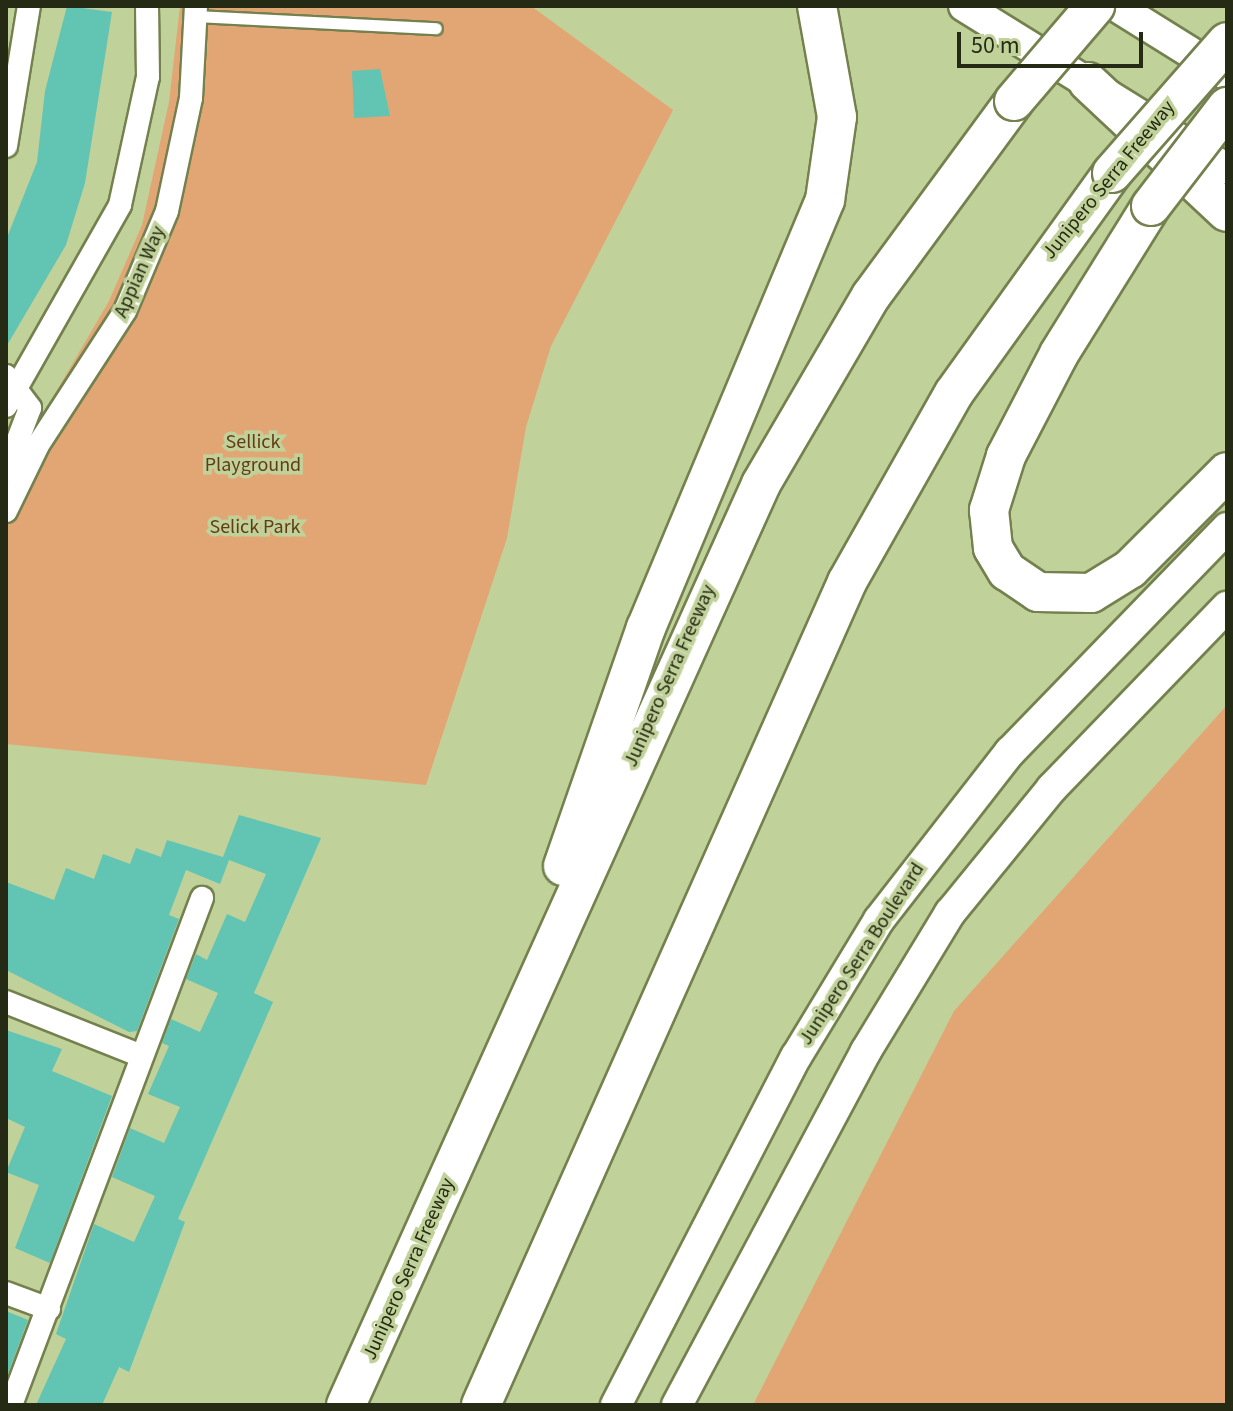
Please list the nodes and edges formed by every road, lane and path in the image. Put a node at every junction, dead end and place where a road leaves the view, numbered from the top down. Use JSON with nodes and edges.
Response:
{"nodes":[{"id":1,"x":29,"y":6,"type":"edge"},
{"id":2,"x":147,"y":6,"type":"edge"},
{"id":3,"x":817,"y":6,"type":"edge"},
{"id":4,"x":964,"y":6,"type":"edge"},
{"id":5,"x":1095,"y":6,"type":"edge"},
{"id":6,"x":1116,"y":6,"type":"edge"},
{"id":7,"x":196,"y":11,"type":"edge"},
{"id":8,"x":436,"y":28,"type":"dead end"},
{"id":9,"x":1227,"y":42,"type":"edge"},
{"id":10,"x":1227,"y":75,"type":"edge"},
{"id":11,"x":1088,"y":82,"type":"junction"},
{"id":12,"x":1227,"y":107,"type":"edge"},
{"id":13,"x":6,"y":146,"type":"edge"},
{"id":14,"x":1227,"y":169,"type":"edge"},
{"id":15,"x":1227,"y":212,"type":"edge"},
{"id":16,"x":10,"y":390,"type":"edge"},
{"id":17,"x":6,"y":471,"type":"edge"},
{"id":18,"x":1227,"y":472,"type":"edge"},
{"id":19,"x":6,"y":511,"type":"edge"},
{"id":20,"x":1227,"y":528,"type":"edge"},
{"id":21,"x":1227,"y":607,"type":"edge"},
{"id":22,"x":202,"y":898,"type":"dead end"},
{"id":23,"x":6,"y":1002,"type":"edge"},
{"id":24,"x":137,"y":1054,"type":"junction"},
{"id":25,"x":493,"y":1078,"type":"junction"},
{"id":26,"x":6,"y":1293,"type":"edge"},
{"id":27,"x":49,"y":1309,"type":"junction"},
{"id":28,"x":11,"y":1405,"type":"edge"},
{"id":29,"x":346,"y":1405,"type":"edge"},
{"id":30,"x":481,"y":1405,"type":"edge"},
{"id":31,"x":616,"y":1405,"type":"edge"},
{"id":32,"x":677,"y":1405,"type":"edge"}],
"edges":[{"from":1,"to":13,"type":"street"},
{"from":2,"to":16,"type":"street"},
{"from":3,"to":25,"type":"highway"},
{"from":4,"to":11,"type":"main road"},
{"from":5,"to":25,"type":"highway","name":"Junipero Serra Freeway","bridge":true},
{"from":6,"to":10,"type":"main road"},
{"from":7,"to":8,"type":"lane"},
{"from":7,"to":19,"type":"street","name":"Appian Way"},
{"from":9,"to":30,"type":"highway","name":"Junipero Serra Freeway","bridge":true},
{"from":11,"to":14,"type":"main road"},
{"from":11,"to":15,"type":"highway"},
{"from":12,"to":18,"type":"highway","bridge":true},
{"from":16,"to":17,"type":"street"},
{"from":20,"to":31,"type":"main road","name":"Junipero Serra Boulevard"},
{"from":21,"to":32,"type":"main road"},
{"from":22,"to":24,"type":"street"},
{"from":23,"to":24,"type":"street"},
{"from":24,"to":27,"type":"street"},
{"from":25,"to":29,"type":"highway","name":"Junipero Serra Freeway"},
{"from":26,"to":27,"type":"street"},
{"from":27,"to":28,"type":"street"}]}
